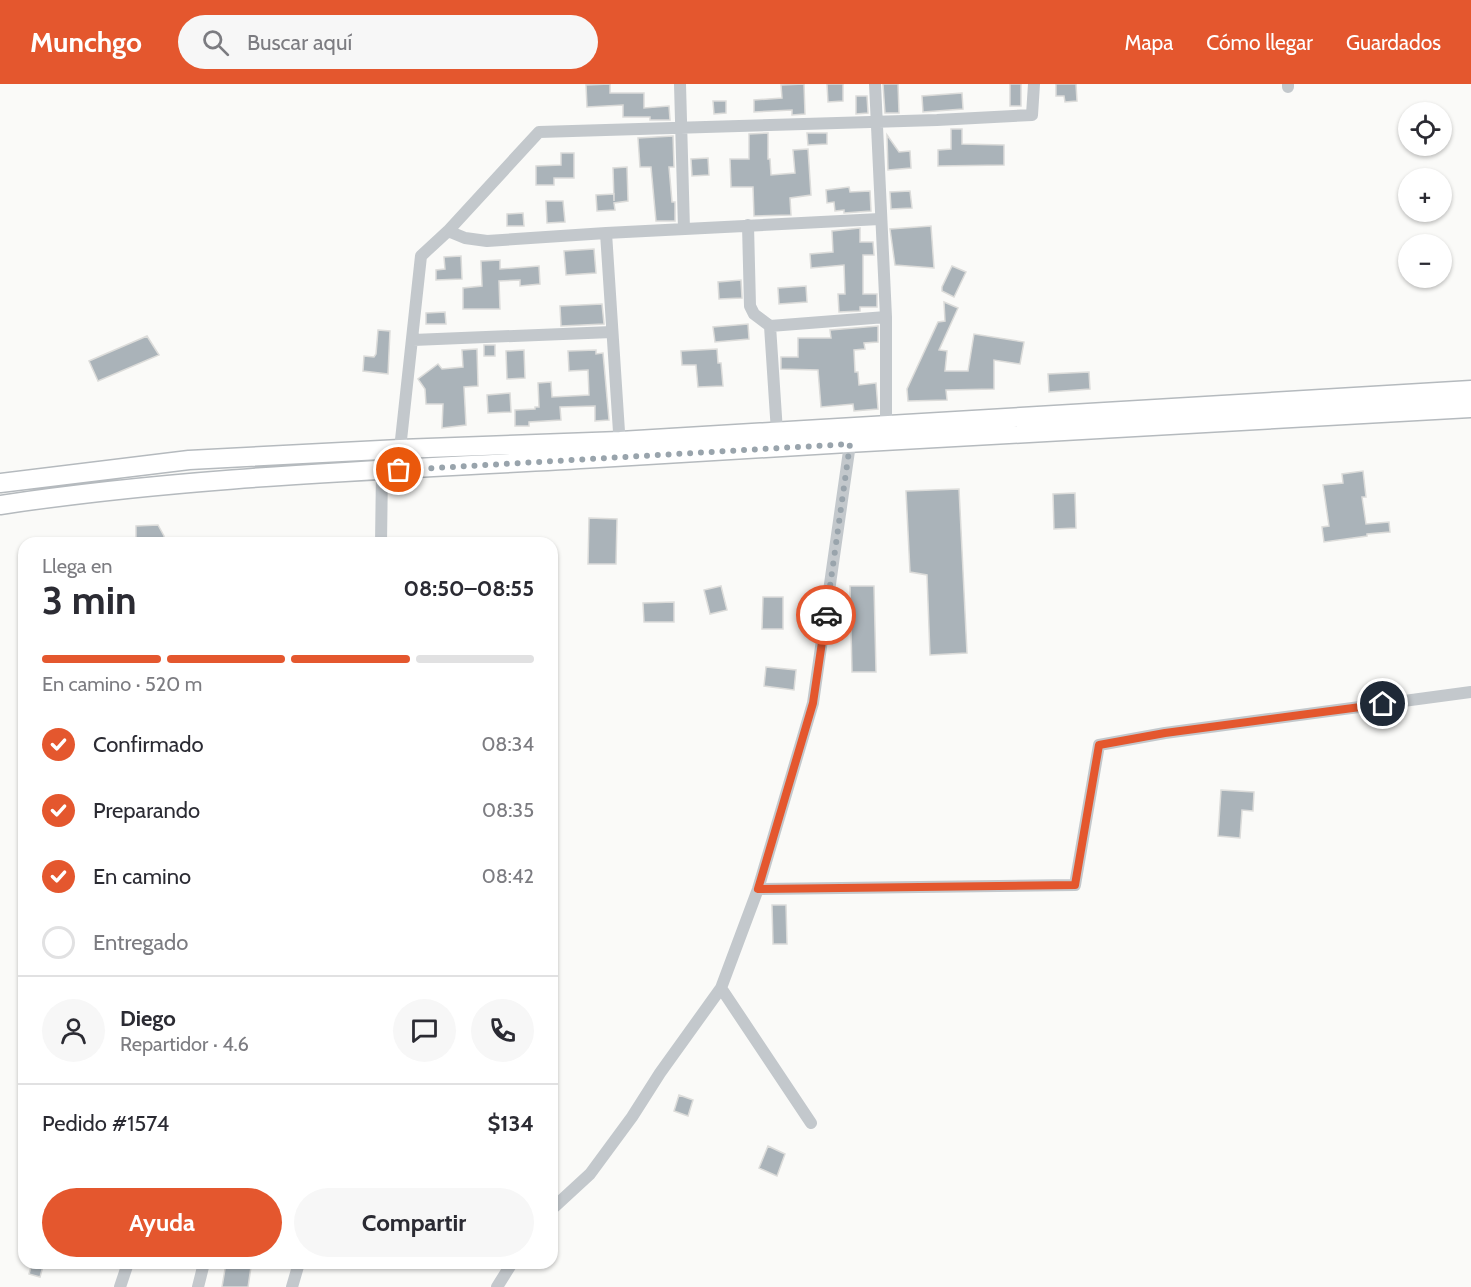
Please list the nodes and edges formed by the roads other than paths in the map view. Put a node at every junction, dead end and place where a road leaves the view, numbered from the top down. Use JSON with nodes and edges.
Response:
{"nodes":[{"id":1,"x":680,"y":84,"type":"edge"},
{"id":2,"x":875,"y":84,"type":"edge"},
{"id":3,"x":1034,"y":84,"type":"edge"},
{"id":4,"x":877,"y":122,"type":"junction"},
{"id":5,"x":682,"y":129,"type":"junction"},
{"id":6,"x":880,"y":219,"type":"junction"},
{"id":7,"x":748,"y":225,"type":"junction"},
{"id":8,"x":684,"y":229,"type":"junction"},
{"id":9,"x":448,"y":231,"type":"junction"},
{"id":10,"x":606,"y":233,"type":"junction"},
{"id":11,"x":886,"y":317,"type":"junction"},
{"id":12,"x":770,"y":326,"type":"junction"},
{"id":13,"x":612,"y":332,"type":"junction"},
{"id":14,"x":413,"y":340,"type":"junction"},
{"id":15,"x":1471,"y":390,"type":"edge"},
{"id":16,"x":1471,"y":408,"type":"edge"},
{"id":17,"x":777,"y":432,"type":"junction"},
{"id":18,"x":885,"y":433,"type":"junction"},
{"id":19,"x":850,"y":444,"type":"junction"},
{"id":20,"x":400,"y":449,"type":"junction"},
{"id":21,"x":621,"y":449,"type":"junction"},
{"id":22,"x":268,"y":456,"type":"junction"},
{"id":23,"x":189,"y":460,"type":"junction"},
{"id":24,"x":382,"y":471,"type":"junction"},
{"id":25,"x":268,"y":477,"type":"junction"},
{"id":26,"x":189,"y":482,"type":"junction"},
{"id":27,"x":0,"y":483,"type":"edge"},
{"id":28,"x":0,"y":505,"type":"edge"},
{"id":29,"x":381,"y":537,"type":"edge"},
{"id":30,"x":1471,"y":692,"type":"edge"},
{"id":31,"x":758,"y":889,"type":"junction"},
{"id":32,"x":721,"y":988,"type":"junction"},
{"id":33,"x":811,"y":1123,"type":"dead end"},
{"id":34,"x":558,"y":1203,"type":"edge"},
{"id":35,"x":126,"y":1269,"type":"edge"},
{"id":36,"x":202,"y":1269,"type":"edge"},
{"id":37,"x":296,"y":1269,"type":"edge"},
{"id":38,"x":508,"y":1269,"type":"edge"},
{"id":39,"x":120,"y":1287,"type":"edge"},
{"id":40,"x":198,"y":1287,"type":"edge"},
{"id":41,"x":292,"y":1287,"type":"edge"},
{"id":42,"x":497,"y":1287,"type":"edge"}],
"edges":[{"from":1,"to":5,"type":"street"},
{"from":2,"to":4,"type":"street"},
{"from":3,"to":4,"type":"street"},
{"from":4,"to":5,"type":"street"},
{"from":4,"to":6,"type":"street"},
{"from":5,"to":8,"type":"street"},
{"from":5,"to":9,"type":"street"},
{"from":6,"to":7,"type":"street"},
{"from":6,"to":11,"type":"street"},
{"from":7,"to":8,"type":"street"},
{"from":7,"to":12,"type":"street"},
{"from":8,"to":10,"type":"street"},
{"from":9,"to":10,"type":"street"},
{"from":9,"to":14,"type":"street"},
{"from":10,"to":13,"type":"street"},
{"from":11,"to":12,"type":"street"},
{"from":11,"to":18,"type":"street"},
{"from":12,"to":17,"type":"street"},
{"from":13,"to":14,"type":"street"},
{"from":13,"to":21,"type":"street"},
{"from":14,"to":20,"type":"street"},
{"from":15,"to":18,"type":"main road"},
{"from":16,"to":18,"type":"main road"},
{"from":17,"to":18,"type":"main road"},
{"from":17,"to":21,"type":"main road"},
{"from":18,"to":19,"type":"main road"},
{"from":19,"to":21,"type":"main road"},
{"from":19,"to":31,"type":"street"},
{"from":20,"to":21,"type":"main road"},
{"from":20,"to":22,"type":"main road"},
{"from":21,"to":24,"type":"main road"},
{"from":22,"to":23,"type":"main road"},
{"from":22,"to":25,"type":"main road"},
{"from":23,"to":26,"type":"main road"},
{"from":23,"to":27,"type":"main road"},
{"from":24,"to":25,"type":"main road"},
{"from":24,"to":29,"type":"street"},
{"from":25,"to":26,"type":"main road"},
{"from":26,"to":28,"type":"main road"},
{"from":30,"to":31,"type":"street"},
{"from":31,"to":32,"type":"street"},
{"from":32,"to":33,"type":"street"},
{"from":32,"to":34,"type":"street"},
{"from":35,"to":39,"type":"street"},
{"from":36,"to":40,"type":"street"},
{"from":37,"to":41,"type":"street"},
{"from":38,"to":42,"type":"street"}]}
